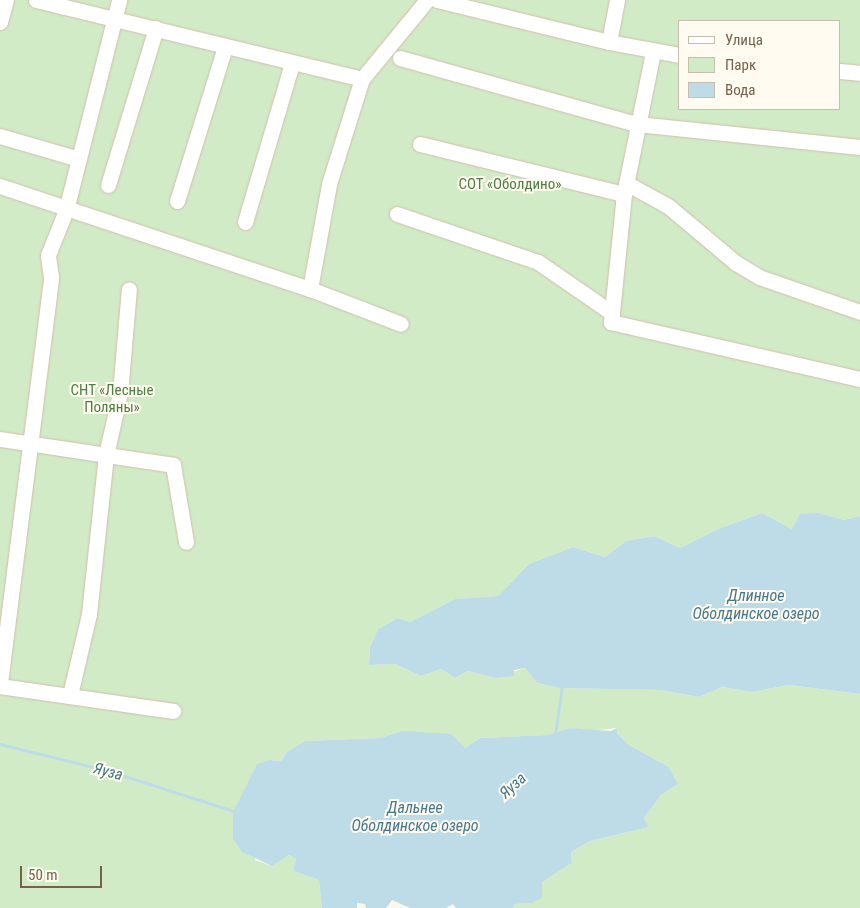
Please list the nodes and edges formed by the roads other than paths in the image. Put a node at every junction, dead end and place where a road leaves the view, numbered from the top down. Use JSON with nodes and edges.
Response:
{"nodes":[{"id":1,"x":6,"y":0,"type":"edge"},
{"id":2,"x":36,"y":0,"type":"edge"},
{"id":3,"x":119,"y":0,"type":"edge"},
{"id":4,"x":428,"y":0,"type":"edge"},
{"id":5,"x":436,"y":0,"type":"edge"},
{"id":6,"x":617,"y":0,"type":"edge"},
{"id":7,"x":115,"y":18,"type":"junction"},
{"id":8,"x":0,"y":22,"type":"edge"},
{"id":9,"x":156,"y":28,"type":"junction"},
{"id":10,"x":609,"y":42,"type":"junction"},
{"id":11,"x":225,"y":47,"type":"junction"},
{"id":12,"x":653,"y":52,"type":"junction"},
{"id":13,"x":678,"y":54,"type":"edge"},
{"id":14,"x":400,"y":58,"type":"dead end"},
{"id":15,"x":292,"y":63,"type":"junction"},
{"id":16,"x":840,"y":71,"type":"edge"},
{"id":17,"x":860,"y":73,"type":"edge"},
{"id":18,"x":362,"y":79,"type":"junction"},
{"id":19,"x":637,"y":124,"type":"junction"},
{"id":20,"x":0,"y":136,"type":"edge"},
{"id":21,"x":420,"y":144,"type":"dead end"},
{"id":22,"x":860,"y":147,"type":"edge"},
{"id":23,"x":79,"y":159,"type":"junction"},
{"id":24,"x":108,"y":185,"type":"dead end"},
{"id":25,"x":0,"y":186,"type":"edge"},
{"id":26,"x":625,"y":189,"type":"junction"},
{"id":27,"x":177,"y":201,"type":"dead end"},
{"id":28,"x":66,"y":210,"type":"junction"},
{"id":29,"x":397,"y":214,"type":"dead end"},
{"id":30,"x":245,"y":222,"type":"dead end"},
{"id":31,"x":310,"y":289,"type":"junction"},
{"id":32,"x":129,"y":290,"type":"dead end"},
{"id":33,"x":860,"y":312,"type":"edge"},
{"id":34,"x":612,"y":313,"type":"junction"},
{"id":35,"x":401,"y":324,"type":"dead end"},
{"id":36,"x":860,"y":378,"type":"edge"},
{"id":37,"x":0,"y":439,"type":"edge"},
{"id":38,"x":31,"y":443,"type":"junction"},
{"id":39,"x":106,"y":455,"type":"junction"},
{"id":40,"x":186,"y":542,"type":"dead end"},
{"id":41,"x":0,"y":685,"type":"edge"},
{"id":42,"x":70,"y":695,"type":"junction"},
{"id":43,"x":173,"y":711,"type":"dead end"}],
"edges":[{"from":1,"to":8,"type":"lane"},
{"from":2,"to":7,"type":"lane"},
{"from":3,"to":7,"type":"lane"},
{"from":4,"to":18,"type":"lane"},
{"from":5,"to":10,"type":"lane"},
{"from":6,"to":10,"type":"lane"},
{"from":7,"to":9,"type":"lane"},
{"from":7,"to":23,"type":"lane"},
{"from":9,"to":11,"type":"lane"},
{"from":9,"to":24,"type":"lane"},
{"from":10,"to":12,"type":"lane"},
{"from":11,"to":15,"type":"lane"},
{"from":11,"to":27,"type":"lane"},
{"from":12,"to":13,"type":"lane"},
{"from":12,"to":19,"type":"lane"},
{"from":14,"to":19,"type":"lane"},
{"from":15,"to":18,"type":"lane"},
{"from":15,"to":30,"type":"lane"},
{"from":16,"to":17,"type":"lane"},
{"from":18,"to":31,"type":"lane"},
{"from":19,"to":22,"type":"lane"},
{"from":19,"to":26,"type":"lane"},
{"from":20,"to":23,"type":"lane"},
{"from":21,"to":26,"type":"lane"},
{"from":23,"to":28,"type":"lane"},
{"from":25,"to":28,"type":"lane"},
{"from":26,"to":33,"type":"lane"},
{"from":26,"to":34,"type":"lane"},
{"from":28,"to":31,"type":"lane"},
{"from":28,"to":38,"type":"lane"},
{"from":29,"to":34,"type":"lane"},
{"from":31,"to":35,"type":"lane"},
{"from":32,"to":39,"type":"lane"},
{"from":34,"to":36,"type":"lane"},
{"from":37,"to":38,"type":"lane"},
{"from":38,"to":39,"type":"lane"},
{"from":38,"to":41,"type":"lane"},
{"from":39,"to":40,"type":"lane"},
{"from":39,"to":42,"type":"lane"},
{"from":41,"to":42,"type":"lane"},
{"from":42,"to":43,"type":"lane"}]}
